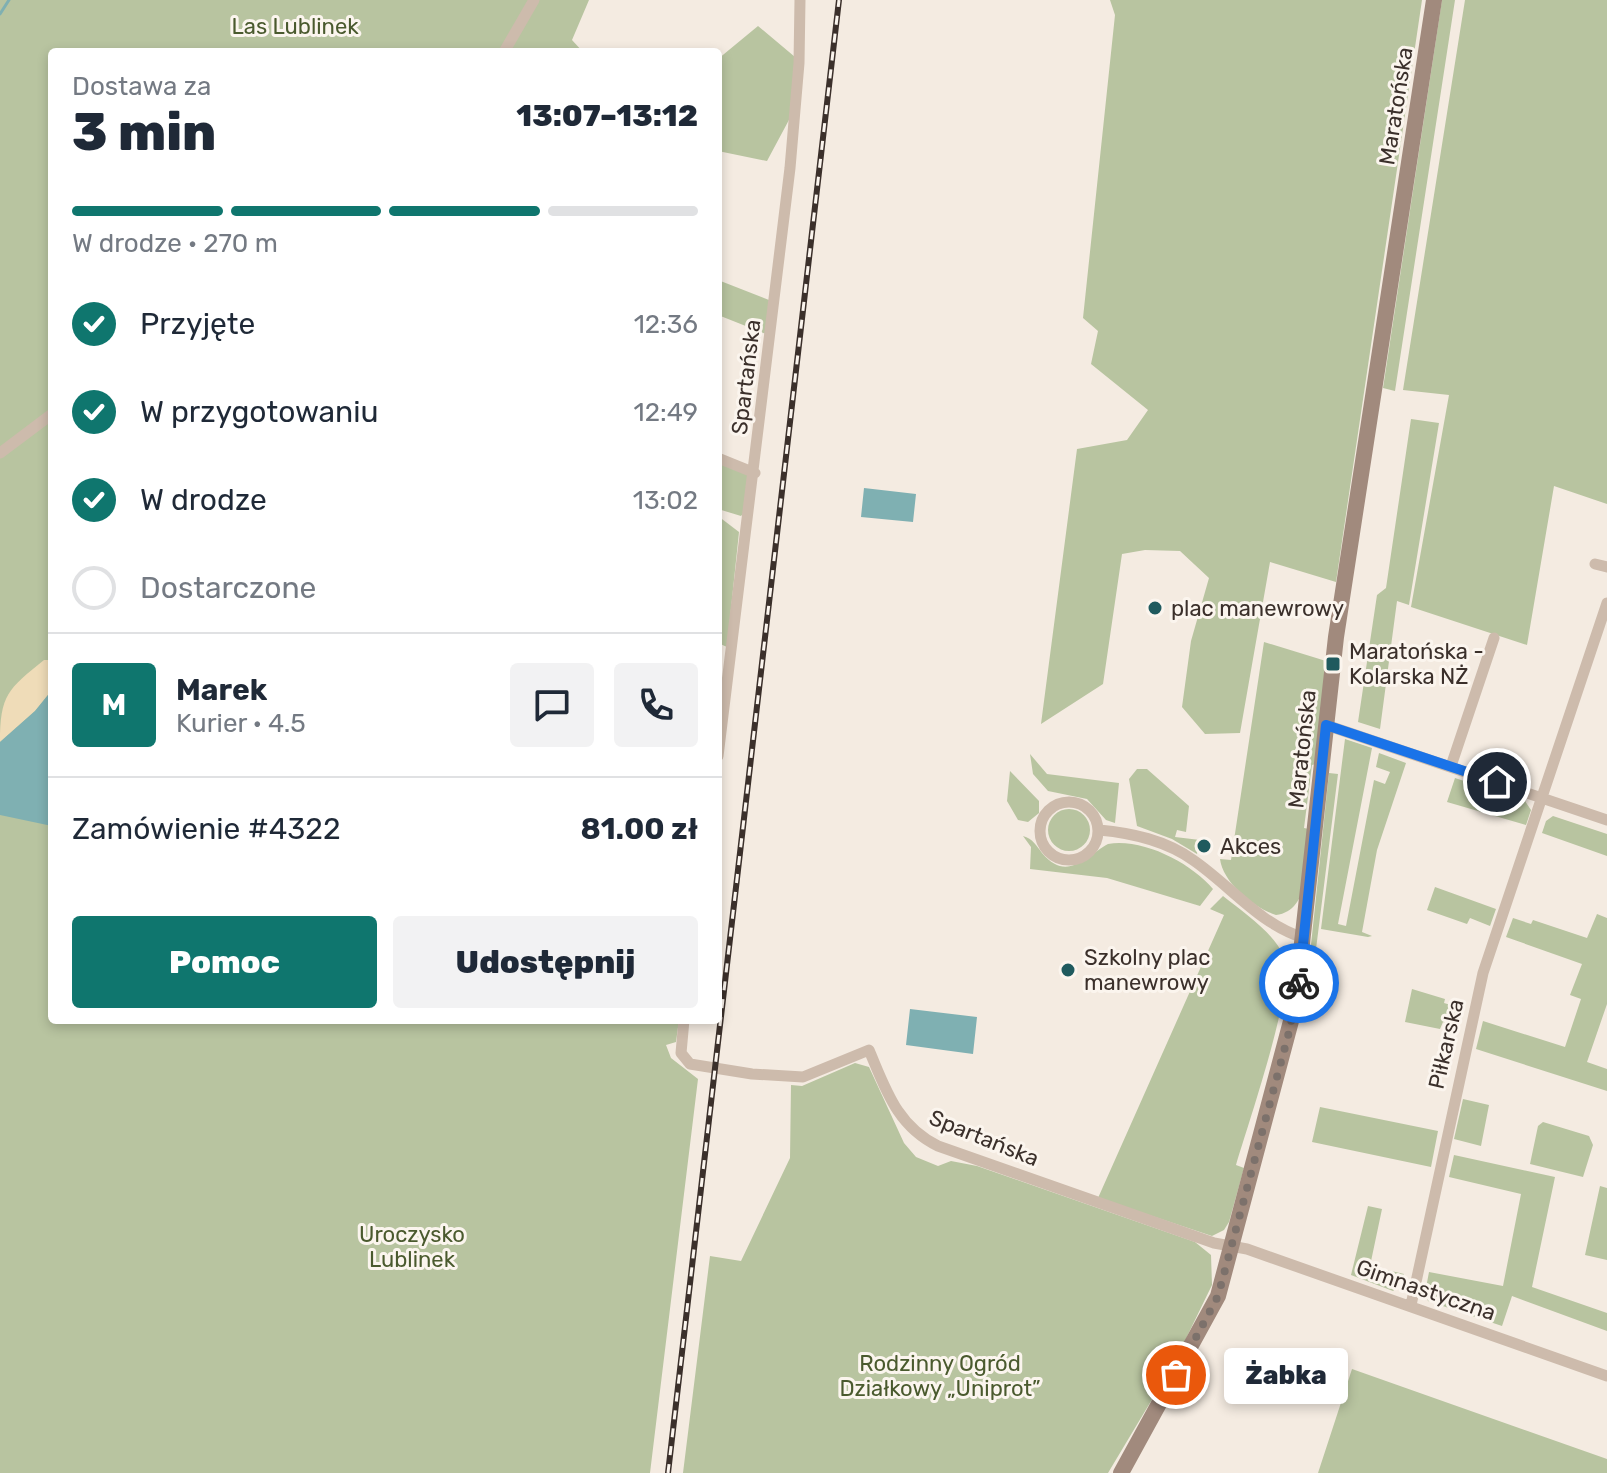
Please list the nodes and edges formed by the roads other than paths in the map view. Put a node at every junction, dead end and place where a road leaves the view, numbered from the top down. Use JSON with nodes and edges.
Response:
{"nodes":[{"id":1,"x":534,"y":0,"type":"edge"},
{"id":2,"x":800,"y":0,"type":"edge"},
{"id":3,"x":1434,"y":0,"type":"edge"},
{"id":4,"x":506,"y":48,"type":"edge"},
{"id":5,"x":48,"y":417,"type":"edge"},
{"id":6,"x":0,"y":453,"type":"edge"},
{"id":7,"x":722,"y":460,"type":"edge"},
{"id":8,"x":755,"y":473,"type":"junction"},
{"id":9,"x":1607,"y":603,"type":"edge"},
{"id":10,"x":1494,"y":638,"type":"dead end"},
{"id":11,"x":722,"y":650,"type":"edge"},
{"id":12,"x":730,"y":653,"type":"junction"},
{"id":13,"x":722,"y":722,"type":"edge"},
{"id":14,"x":1326,"y":725,"type":"junction"},
{"id":15,"x":1451,"y":766,"type":"junction"},
{"id":16,"x":1543,"y":798,"type":"junction"},
{"id":17,"x":1607,"y":820,"type":"edge"},
{"id":18,"x":1099,"y":830,"type":"junction"},
{"id":19,"x":1304,"y":938,"type":"junction"},
{"id":20,"x":684,"y":1024,"type":"edge"},
{"id":21,"x":1222,"y":1245,"type":"junction"},
{"id":22,"x":1411,"y":1305,"type":"junction"},
{"id":23,"x":1607,"y":1376,"type":"edge"},
{"id":24,"x":1121,"y":1473,"type":"edge"}],
"edges":[{"from":1,"to":4,"type":"street"},
{"from":2,"to":8,"type":"street","name":"Spartańska"},
{"from":3,"to":14,"type":"main road","name":"Maratońska"},
{"from":5,"to":6,"type":"street"},
{"from":7,"to":8,"type":"street"},
{"from":8,"to":12,"type":"street","name":"Spartańska"},
{"from":9,"to":16,"type":"street","name":"Piłkarska"},
{"from":10,"to":15,"type":"street"},
{"from":11,"to":12,"type":"street"},
{"from":12,"to":13,"type":"street","name":"Spartańska"},
{"from":14,"to":15,"type":"street"},
{"from":14,"to":19,"type":"main road","name":"Maratońska"},
{"from":15,"to":16,"type":"street"},
{"from":16,"to":17,"type":"street"},
{"from":16,"to":22,"type":"street","name":"Piłkarska"},
{"from":18,"to":18,"type":"street"},
{"from":18,"to":19,"type":"street"},
{"from":19,"to":21,"type":"main road","name":"Maratońska"},
{"from":20,"to":21,"type":"street","name":"Spartańska"},
{"from":21,"to":22,"type":"street","name":"Gimnastyczna"},
{"from":21,"to":24,"type":"main road","name":"Maratońska"},
{"from":22,"to":23,"type":"street","name":"Gimnastyczna"}]}
